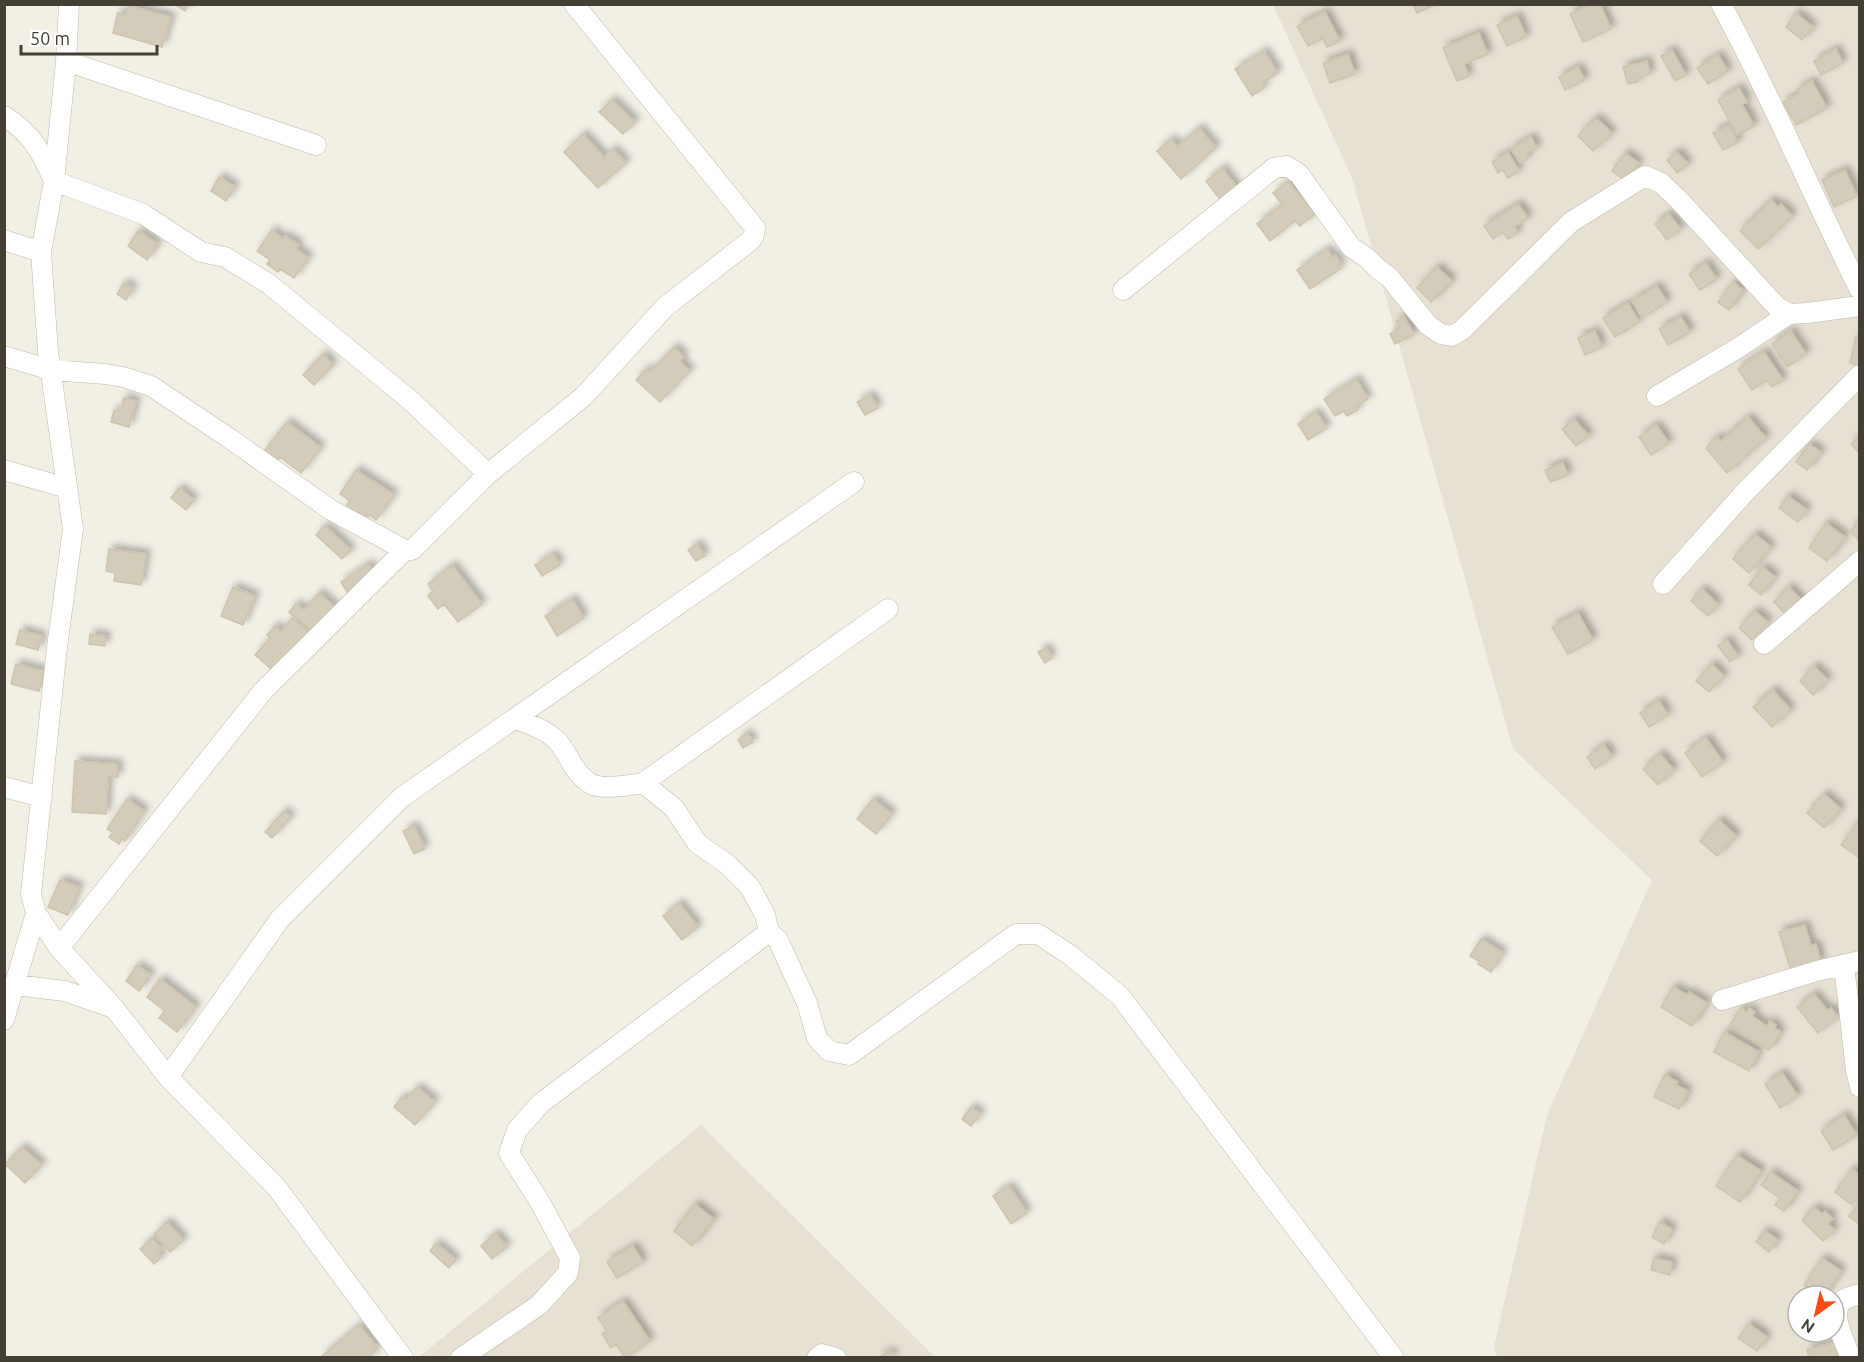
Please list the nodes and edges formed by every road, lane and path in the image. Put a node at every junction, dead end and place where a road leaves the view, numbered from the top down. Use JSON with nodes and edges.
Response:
{"nodes":[{"id":1,"x":69,"y":4,"type":"edge"},
{"id":2,"x":574,"y":4,"type":"edge"},
{"id":3,"x":1721,"y":4,"type":"edge"},
{"id":4,"x":66,"y":61,"type":"junction"},
{"id":5,"x":4,"y":116,"type":"edge"},
{"id":6,"x":316,"y":145,"type":"dead end"},
{"id":7,"x":54,"y":181,"type":"junction"},
{"id":8,"x":4,"y":240,"type":"edge"},
{"id":9,"x":41,"y":252,"type":"junction"},
{"id":10,"x":1123,"y":290,"type":"dead end"},
{"id":11,"x":1860,"y":290,"type":"edge"},
{"id":12,"x":1860,"y":306,"type":"edge"},
{"id":13,"x":1789,"y":314,"type":"junction"},
{"id":14,"x":4,"y":356,"type":"edge"},
{"id":15,"x":51,"y":370,"type":"junction"},
{"id":16,"x":1860,"y":375,"type":"edge"},
{"id":17,"x":1657,"y":396,"type":"dead end"},
{"id":18,"x":4,"y":470,"type":"edge"},
{"id":19,"x":488,"y":474,"type":"junction"},
{"id":20,"x":854,"y":482,"type":"dead end"},
{"id":21,"x":67,"y":488,"type":"junction"},
{"id":22,"x":405,"y":550,"type":"junction"},
{"id":23,"x":1860,"y":561,"type":"edge"},
{"id":24,"x":1663,"y":584,"type":"dead end"},
{"id":25,"x":888,"y":609,"type":"dead end"},
{"id":26,"x":1764,"y":644,"type":"dead end"},
{"id":27,"x":514,"y":719,"type":"junction"},
{"id":28,"x":643,"y":783,"type":"junction"},
{"id":29,"x":4,"y":787,"type":"edge"},
{"id":30,"x":42,"y":797,"type":"junction"},
{"id":31,"x":36,"y":913,"type":"junction"},
{"id":32,"x":768,"y":932,"type":"junction"},
{"id":33,"x":59,"y":948,"type":"junction"},
{"id":34,"x":1852,"y":963,"type":"edge"},
{"id":35,"x":10,"y":990,"type":"edge"},
{"id":36,"x":1722,"y":1000,"type":"dead end"},
{"id":37,"x":114,"y":1008,"type":"junction"},
{"id":38,"x":4,"y":1020,"type":"edge"},
{"id":39,"x":168,"y":1077,"type":"junction"},
{"id":40,"x":1860,"y":1087,"type":"edge"},
{"id":41,"x":1860,"y":1294,"type":"edge"},
{"id":42,"x":403,"y":1358,"type":"edge"},
{"id":43,"x":461,"y":1358,"type":"edge"},
{"id":44,"x":818,"y":1358,"type":"edge"},
{"id":45,"x":836,"y":1358,"type":"edge"},
{"id":46,"x":1394,"y":1358,"type":"edge"},
{"id":47,"x":1851,"y":1358,"type":"edge"}],
"edges":[{"from":1,"to":4,"type":"street"},
{"from":2,"to":19,"type":"street"},
{"from":3,"to":11,"type":"street"},
{"from":4,"to":6,"type":"street"},
{"from":4,"to":7,"type":"street"},
{"from":5,"to":7,"type":"street"},
{"from":7,"to":9,"type":"street"},
{"from":7,"to":19,"type":"street"},
{"from":8,"to":9,"type":"street"},
{"from":9,"to":15,"type":"street"},
{"from":10,"to":13,"type":"street"},
{"from":12,"to":13,"type":"street"},
{"from":13,"to":17,"type":"street"},
{"from":14,"to":15,"type":"street"},
{"from":15,"to":21,"type":"street"},
{"from":15,"to":22,"type":"street"},
{"from":16,"to":24,"type":"street"},
{"from":18,"to":21,"type":"street"},
{"from":19,"to":22,"type":"street"},
{"from":20,"to":27,"type":"street"},
{"from":21,"to":30,"type":"street"},
{"from":22,"to":33,"type":"street"},
{"from":23,"to":26,"type":"street"},
{"from":25,"to":28,"type":"street"},
{"from":27,"to":28,"type":"street"},
{"from":27,"to":39,"type":"street"},
{"from":28,"to":32,"type":"street"},
{"from":29,"to":30,"type":"street"},
{"from":30,"to":31,"type":"street"},
{"from":31,"to":33,"type":"street"},
{"from":31,"to":35,"type":"street"},
{"from":32,"to":43,"type":"street"},
{"from":32,"to":46,"type":"street"},
{"from":33,"to":37,"type":"street"},
{"from":34,"to":36,"type":"street"},
{"from":34,"to":40,"type":"street"},
{"from":35,"to":37,"type":"street"},
{"from":35,"to":38,"type":"street"},
{"from":37,"to":39,"type":"street"},
{"from":39,"to":42,"type":"street"},
{"from":41,"to":47,"type":"street"},
{"from":44,"to":45,"type":"street"}]}
